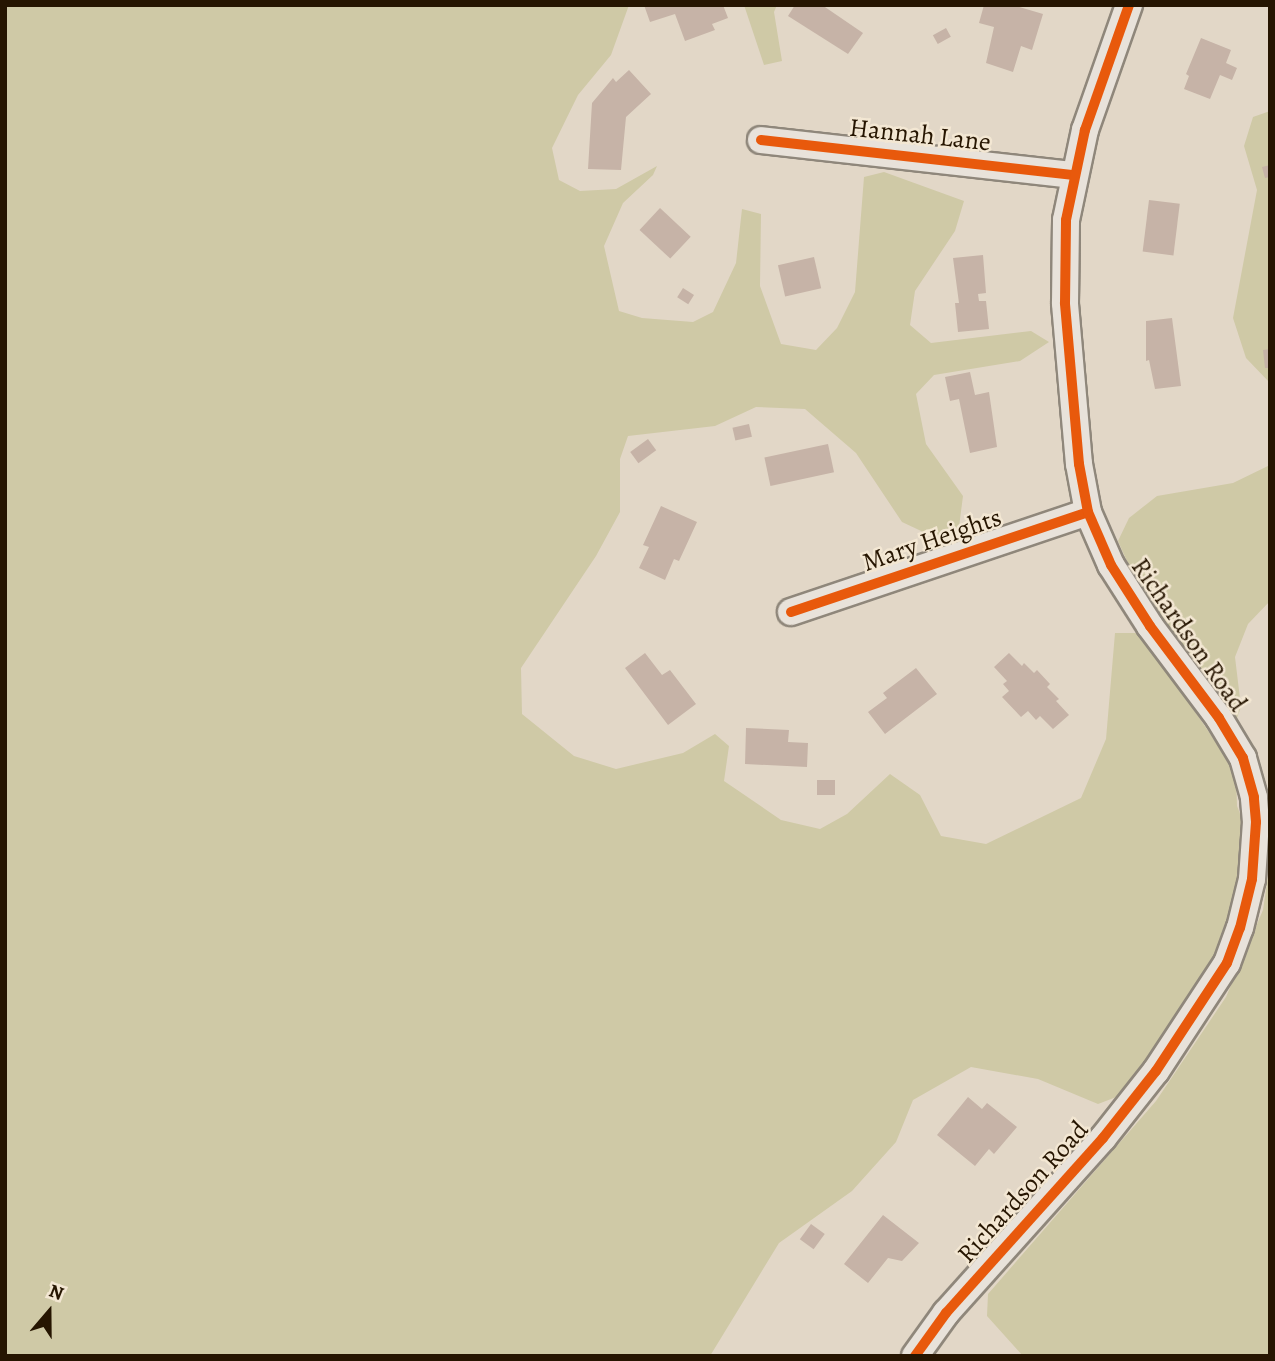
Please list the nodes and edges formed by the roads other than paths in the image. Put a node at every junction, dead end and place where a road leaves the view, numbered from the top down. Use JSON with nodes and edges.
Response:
{"nodes":[{"id":1,"x":1129,"y":5,"type":"edge"},
{"id":2,"x":761,"y":140,"type":"dead end"},
{"id":3,"x":1074,"y":175,"type":"junction"},
{"id":4,"x":1088,"y":512,"type":"junction"},
{"id":5,"x":791,"y":612,"type":"dead end"},
{"id":6,"x":915,"y":1356,"type":"edge"}],
"edges":[{"from":1,"to":3,"type":"street","name":"Richardson Road"},
{"from":2,"to":3,"type":"street","name":"Hannah Lane"},
{"from":3,"to":4,"type":"street","name":"Richardson Road"},
{"from":4,"to":5,"type":"street","name":"Mary Heights"},
{"from":4,"to":6,"type":"street","name":"Richardson Road"}]}
